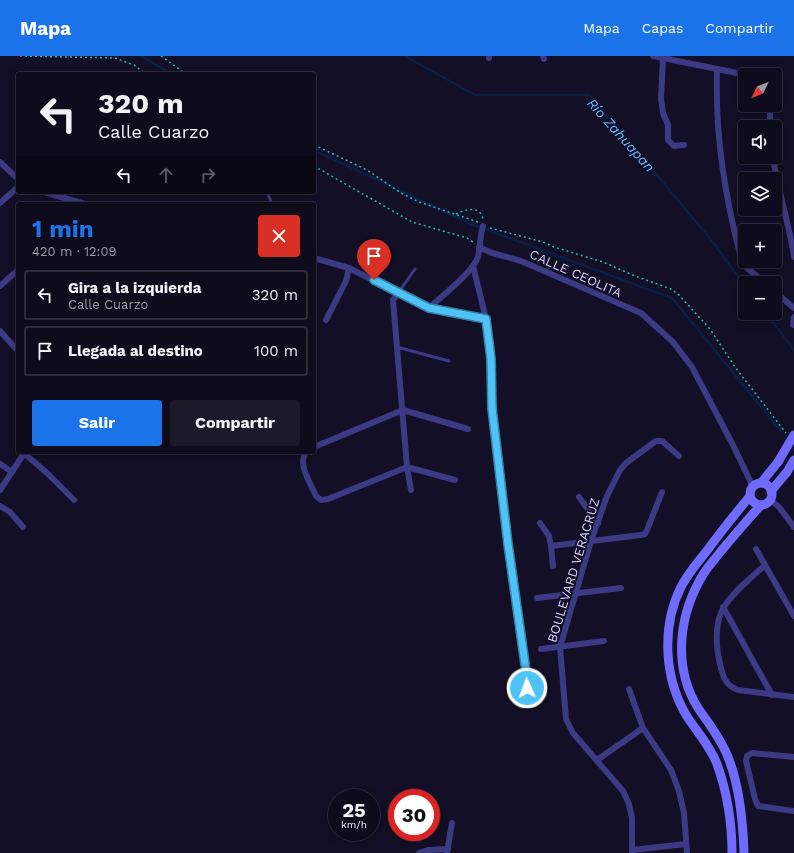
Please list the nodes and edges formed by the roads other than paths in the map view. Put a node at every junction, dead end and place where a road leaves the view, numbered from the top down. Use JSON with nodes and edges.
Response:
{"nodes":[{"id":1,"x":653,"y":56,"type":"edge"},
{"id":2,"x":662,"y":58,"type":"junction"},
{"id":3,"x":717,"y":70,"type":"junction"},
{"id":4,"x":738,"y":74,"type":"edge"},
{"id":5,"x":684,"y":145,"type":"dead end"},
{"id":6,"x":0,"y":162,"type":"edge"},
{"id":7,"x":774,"y":164,"type":"edge"},
{"id":8,"x":16,"y":177,"type":"edge"},
{"id":9,"x":16,"y":189,"type":"edge"},
{"id":10,"x":51,"y":194,"type":"edge"},
{"id":11,"x":78,"y":202,"type":"edge"},
{"id":12,"x":0,"y":203,"type":"edge"},
{"id":13,"x":482,"y":228,"type":"road end"},
{"id":14,"x":479,"y":247,"type":"junction"},
{"id":15,"x":794,"y":257,"type":"edge"},
{"id":16,"x":316,"y":259,"type":"edge"},
{"id":17,"x":473,"y":266,"type":"junction"},
{"id":18,"x":349,"y":268,"type":"junction"},
{"id":19,"x":415,"y":270,"type":"dead end"},
{"id":20,"x":16,"y":272,"type":"edge"},
{"id":21,"x":757,"y":276,"type":"edge"},
{"id":22,"x":0,"y":286,"type":"edge"},
{"id":23,"x":398,"y":293,"type":"junction"},
{"id":24,"x":782,"y":298,"type":"edge"},
{"id":25,"x":429,"y":308,"type":"junction"},
{"id":26,"x":794,"y":308,"type":"edge"},
{"id":27,"x":794,"y":316,"type":"edge"},
{"id":28,"x":486,"y":319,"type":"junction"},
{"id":29,"x":326,"y":320,"type":"dead end"},
{"id":30,"x":793,"y":325,"type":"edge"},
{"id":31,"x":0,"y":331,"type":"edge"},
{"id":32,"x":397,"y":347,"type":"junction"},
{"id":33,"x":16,"y":348,"type":"edge"},
{"id":34,"x":448,"y":361,"type":"dead end"},
{"id":35,"x":403,"y":410,"type":"junction"},
{"id":36,"x":468,"y":429,"type":"dead end"},
{"id":37,"x":792,"y":436,"type":"edge"},
{"id":38,"x":316,"y":446,"type":"edge"},
{"id":39,"x":23,"y":454,"type":"edge"},
{"id":40,"x":25,"y":454,"type":"edge"},
{"id":41,"x":305,"y":454,"type":"edge"},
{"id":42,"x":679,"y":456,"type":"dead end"},
{"id":43,"x":794,"y":460,"type":"edge"},
{"id":44,"x":0,"y":464,"type":"edge"},
{"id":45,"x":407,"y":467,"type":"junction"},
{"id":46,"x":12,"y":472,"type":"junction"},
{"id":47,"x":455,"y":480,"type":"dead end"},
{"id":48,"x":2,"y":482,"type":"edge"},
{"id":49,"x":755,"y":489,"type":"junction"},
{"id":50,"x":0,"y":490,"type":"edge"},
{"id":51,"x":411,"y":490,"type":"dead end"},
{"id":52,"x":662,"y":492,"type":"dead end"},
{"id":53,"x":771,"y":495,"type":"junction"},
{"id":54,"x":579,"y":497,"type":"dead end"},
{"id":55,"x":74,"y":500,"type":"dead end"},
{"id":56,"x":761,"y":505,"type":"junction"},
{"id":57,"x":0,"y":506,"type":"edge"},
{"id":58,"x":540,"y":523,"type":"dead end"},
{"id":59,"x":598,"y":524,"type":"junction"},
{"id":60,"x":23,"y":527,"type":"dead end"},
{"id":61,"x":794,"y":527,"type":"edge"},
{"id":62,"x":591,"y":541,"type":"junction"},
{"id":63,"x":551,"y":546,"type":"junction"},
{"id":64,"x":756,"y":549,"type":"dead end"},
{"id":65,"x":765,"y":565,"type":"junction"},
{"id":66,"x":553,"y":566,"type":"dead end"},
{"id":67,"x":621,"y":588,"type":"dead end"},
{"id":68,"x":577,"y":594,"type":"junction"},
{"id":69,"x":537,"y":598,"type":"dead end"},
{"id":70,"x":723,"y":607,"type":"junction"},
{"id":71,"x":794,"y":616,"type":"edge"},
{"id":72,"x":604,"y":641,"type":"dead end"},
{"id":73,"x":560,"y":646,"type":"junction"},
{"id":74,"x":541,"y":649,"type":"dead end"},
{"id":75,"x":527,"y":688,"type":"dead end"},
{"id":76,"x":629,"y":689,"type":"dead end"},
{"id":77,"x":772,"y":695,"type":"junction"},
{"id":78,"x":794,"y":697,"type":"edge"},
{"id":79,"x":643,"y":728,"type":"junction"},
{"id":80,"x":794,"y":757,"type":"edge"},
{"id":81,"x":597,"y":760,"type":"junction"},
{"id":82,"x":733,"y":772,"type":"junction"},
{"id":83,"x":720,"y":776,"type":"junction"},
{"id":84,"x":794,"y":811,"type":"edge"},
{"id":85,"x":452,"y":823,"type":"dead end"},
{"id":86,"x":686,"y":844,"type":"junction"},
{"id":87,"x":448,"y":851,"type":"edge"},
{"id":88,"x":632,"y":852,"type":"edge"},
{"id":89,"x":419,"y":853,"type":"edge"},
{"id":90,"x":687,"y":853,"type":"edge"},
{"id":91,"x":732,"y":853,"type":"edge"},
{"id":92,"x":744,"y":853,"type":"edge"}],
"edges":[{"from":1,"to":2,"type":"street"},
{"from":2,"to":3,"type":"street"},
{"from":2,"to":5,"type":"street"},
{"from":3,"to":4,"type":"street"},
{"from":3,"to":21,"type":"street"},
{"from":6,"to":8,"type":"street"},
{"from":7,"to":15,"type":"street"},
{"from":9,"to":12,"type":"street"},
{"from":10,"to":11,"type":"street"},
{"from":13,"to":14,"type":"street"},
{"from":14,"to":17,"type":"street"},
{"from":14,"to":49,"type":"street","name":"CALLE CEOLITA"},
{"from":16,"to":18,"type":"street"},
{"from":17,"to":25,"type":"street"},
{"from":17,"to":28,"type":"street"},
{"from":18,"to":23,"type":"street"},
{"from":18,"to":29,"type":"street"},
{"from":19,"to":23,"type":"lane"},
{"from":20,"to":22,"type":"street"},
{"from":23,"to":25,"type":"street"},
{"from":23,"to":32,"type":"street"},
{"from":24,"to":26,"type":"street"},
{"from":25,"to":28,"type":"street"},
{"from":27,"to":30,"type":"street"},
{"from":28,"to":75,"type":"street"},
{"from":31,"to":33,"type":"street"},
{"from":32,"to":34,"type":"lane"},
{"from":32,"to":35,"type":"street"},
{"from":35,"to":36,"type":"street"},
{"from":35,"to":38,"type":"street"},
{"from":35,"to":45,"type":"street"},
{"from":37,"to":49,"type":"street","bridge":true},
{"from":39,"to":46,"type":"street"},
{"from":40,"to":55,"type":"street"},
{"from":41,"to":45,"type":"street"},
{"from":42,"to":59,"type":"street","name":"BOULEVARD VERACRUZ"},
{"from":43,"to":53,"type":"street"},
{"from":44,"to":46,"type":"street"},
{"from":45,"to":47,"type":"street"},
{"from":45,"to":51,"type":"street"},
{"from":46,"to":48,"type":"street"},
{"from":48,"to":50,"type":"street"},
{"from":49,"to":53,"type":"street"},
{"from":49,"to":56,"type":"street"},
{"from":49,"to":83,"type":"street"},
{"from":52,"to":62,"type":"street"},
{"from":53,"to":56,"type":"street"},
{"from":53,"to":61,"type":"street"},
{"from":54,"to":59,"type":"street"},
{"from":56,"to":82,"type":"street"},
{"from":57,"to":60,"type":"street"},
{"from":58,"to":63,"type":"street"},
{"from":59,"to":62,"type":"street","name":"BOULEVARD VERACRUZ"},
{"from":62,"to":63,"type":"street"},
{"from":62,"to":68,"type":"street","name":"BOULEVARD VERACRUZ"},
{"from":63,"to":66,"type":"street"},
{"from":64,"to":65,"type":"street"},
{"from":65,"to":70,"type":"street"},
{"from":65,"to":71,"type":"street"},
{"from":67,"to":68,"type":"street"},
{"from":68,"to":69,"type":"street"},
{"from":68,"to":73,"type":"street","name":"BOULEVARD VERACRUZ"},
{"from":70,"to":77,"type":"street"},
{"from":70,"to":77,"type":"street"},
{"from":72,"to":73,"type":"street"},
{"from":73,"to":74,"type":"street"},
{"from":73,"to":81,"type":"street","name":"BOULEVARD VERACRUZ"},
{"from":76,"to":79,"type":"street"},
{"from":77,"to":78,"type":"street"},
{"from":79,"to":81,"type":"street"},
{"from":79,"to":86,"type":"street"},
{"from":80,"to":84,"type":"street"},
{"from":81,"to":88,"type":"street","name":"BOULEVARD VERACRUZ"},
{"from":82,"to":83,"type":"street"},
{"from":82,"to":92,"type":"street"},
{"from":83,"to":91,"type":"street"},
{"from":85,"to":87,"type":"street"},
{"from":86,"to":88,"type":"street"},
{"from":86,"to":90,"type":"street"},
{"from":87,"to":89,"type":"street"}]}
